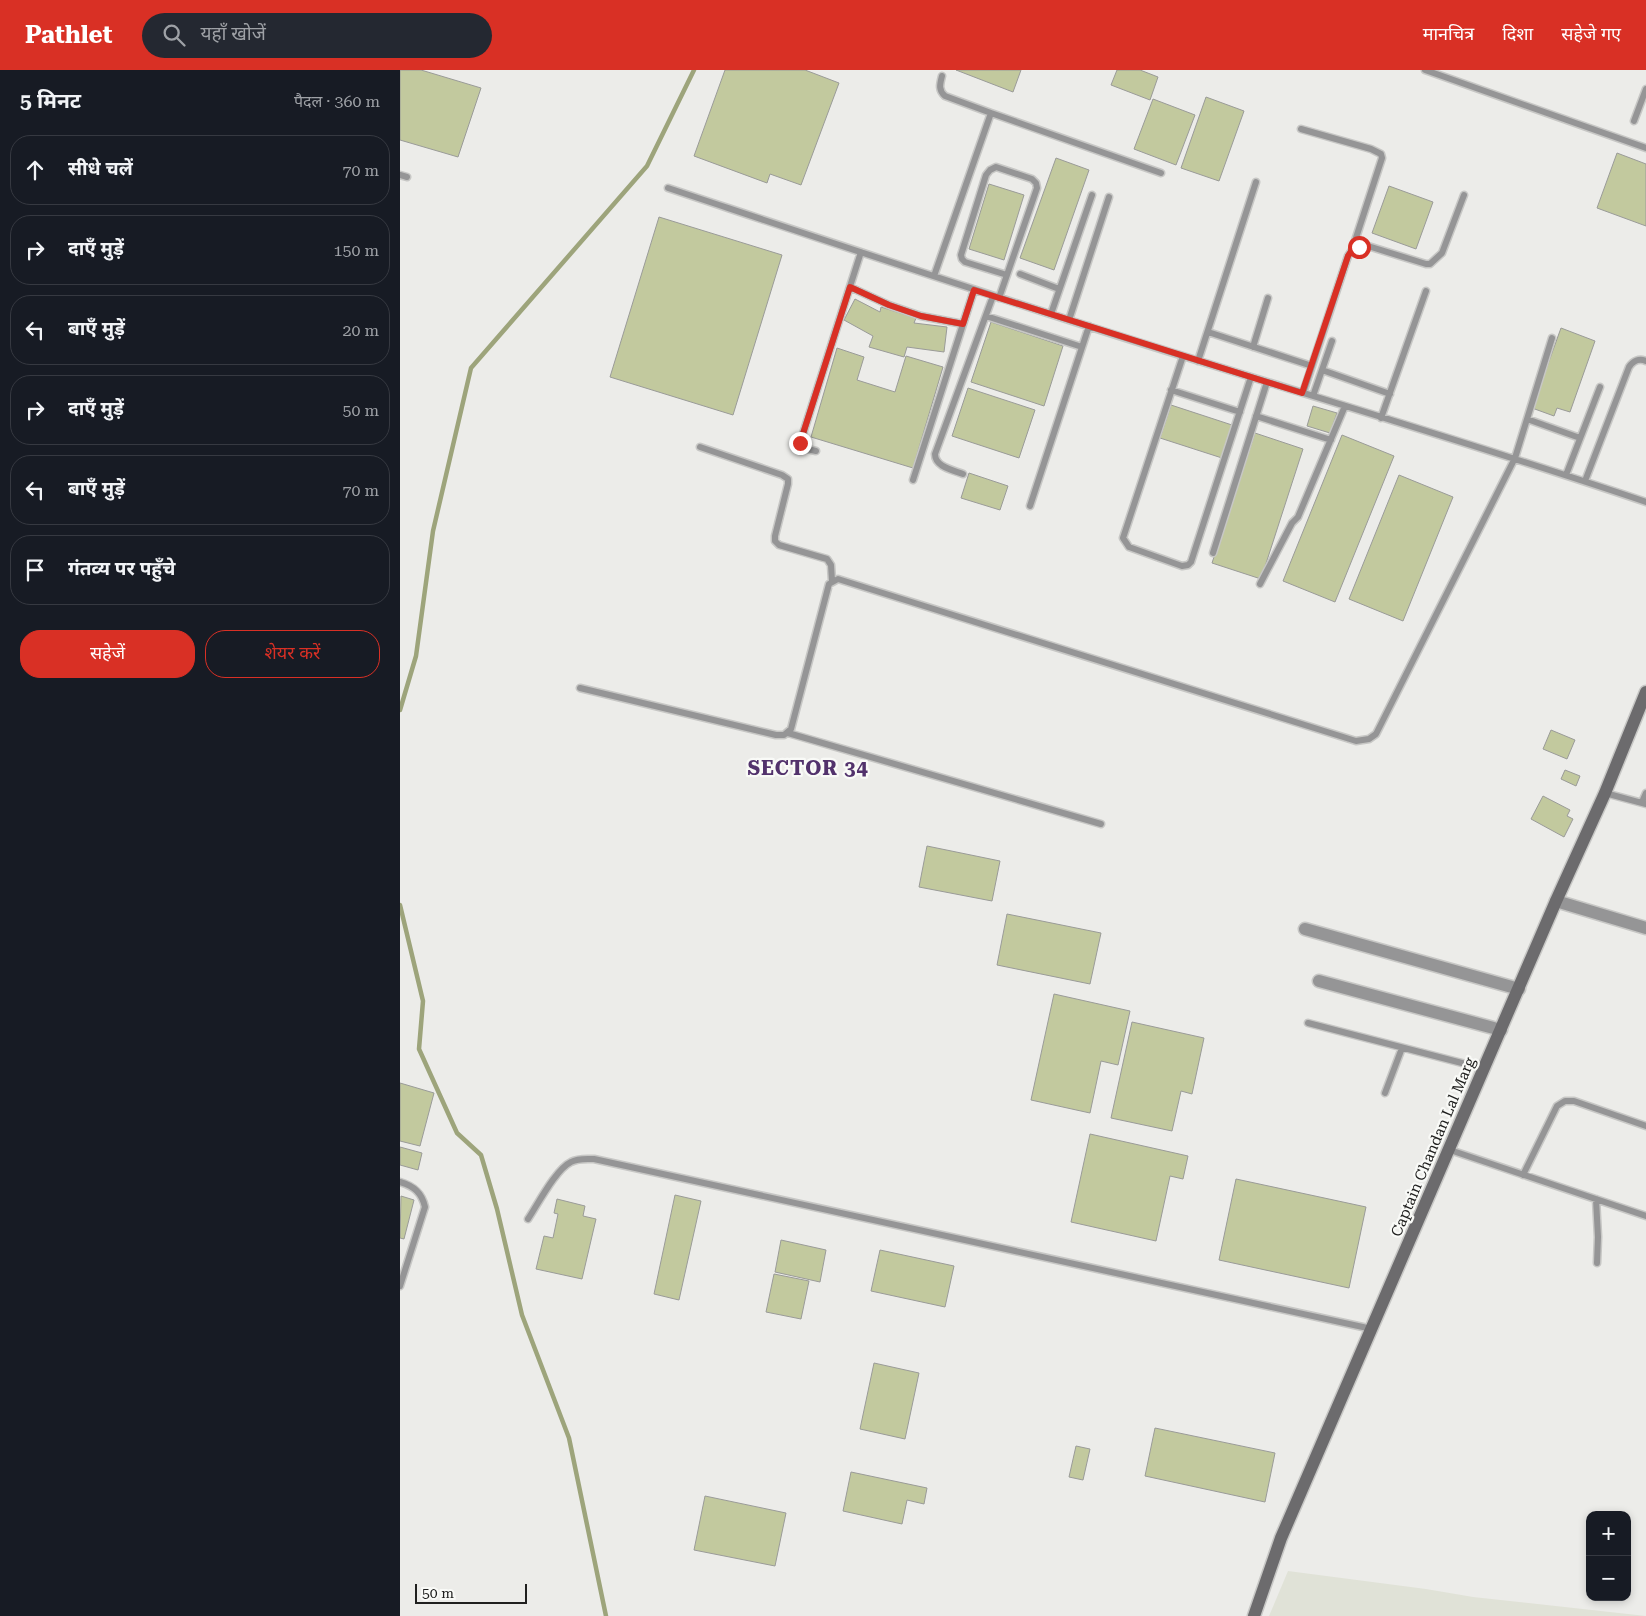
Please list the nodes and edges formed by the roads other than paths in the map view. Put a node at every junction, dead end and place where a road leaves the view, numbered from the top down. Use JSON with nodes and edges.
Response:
{"nodes":[{"id":1,"x":1425,"y":70,"type":"edge"},
{"id":2,"x":942,"y":76,"type":"dead end"},
{"id":3,"x":1646,"y":89,"type":"edge"},
{"id":4,"x":991,"y":114,"type":"junction"},
{"id":5,"x":1634,"y":121,"type":"dead end"},
{"id":6,"x":1301,"y":129,"type":"dead end"},
{"id":7,"x":1646,"y":148,"type":"edge"},
{"id":8,"x":1161,"y":172,"type":"dead end"},
{"id":9,"x":1256,"y":182,"type":"dead end"},
{"id":10,"x":668,"y":188,"type":"dead end"},
{"id":11,"x":1092,"y":195,"type":"dead end"},
{"id":12,"x":1464,"y":195,"type":"dead end"},
{"id":13,"x":1109,"y":197,"type":"dead end"},
{"id":14,"x":1352,"y":250,"type":"junction"},
{"id":15,"x":861,"y":252,"type":"junction"},
{"id":16,"x":1020,"y":274,"type":"dead end"},
{"id":17,"x":1007,"y":275,"type":"junction"},
{"id":18,"x":934,"y":276,"type":"junction"},
{"id":19,"x":850,"y":287,"type":"junction"},
{"id":20,"x":1059,"y":289,"type":"junction"},
{"id":21,"x":974,"y":290,"type":"junction"},
{"id":22,"x":1426,"y":291,"type":"dead end"},
{"id":23,"x":996,"y":297,"type":"junction"},
{"id":24,"x":1268,"y":298,"type":"dead end"},
{"id":25,"x":1051,"y":314,"type":"junction"},
{"id":26,"x":986,"y":316,"type":"junction"},
{"id":27,"x":1069,"y":320,"type":"junction"},
{"id":28,"x":963,"y":324,"type":"junction"},
{"id":29,"x":1089,"y":326,"type":"junction"},
{"id":30,"x":1208,"y":332,"type":"junction"},
{"id":31,"x":1552,"y":338,"type":"dead end"},
{"id":32,"x":1332,"y":341,"type":"dead end"},
{"id":33,"x":1082,"y":347,"type":"junction"},
{"id":34,"x":1253,"y":348,"type":"junction"},
{"id":35,"x":1183,"y":356,"type":"junction"},
{"id":36,"x":1646,"y":360,"type":"edge"},
{"id":37,"x":1198,"y":361,"type":"junction"},
{"id":38,"x":1312,"y":366,"type":"junction"},
{"id":39,"x":1322,"y":370,"type":"junction"},
{"id":40,"x":1251,"y":377,"type":"junction"},
{"id":41,"x":1267,"y":382,"type":"junction"},
{"id":42,"x":1600,"y":387,"type":"dead end"},
{"id":43,"x":1171,"y":390,"type":"junction"},
{"id":44,"x":1302,"y":393,"type":"junction"},
{"id":45,"x":1390,"y":394,"type":"junction"},
{"id":46,"x":1313,"y":396,"type":"junction"},
{"id":47,"x":1345,"y":406,"type":"junction"},
{"id":48,"x":1240,"y":412,"type":"junction"},
{"id":49,"x":1256,"y":416,"type":"junction"},
{"id":50,"x":1381,"y":418,"type":"junction"},
{"id":51,"x":1527,"y":419,"type":"junction"},
{"id":52,"x":1580,"y":438,"type":"junction"},
{"id":53,"x":1331,"y":440,"type":"junction"},
{"id":54,"x":700,"y":447,"type":"dead end"},
{"id":55,"x":816,"y":452,"type":"dead end"},
{"id":56,"x":1515,"y":458,"type":"junction"},
{"id":57,"x":963,"y":474,"type":"dead end"},
{"id":58,"x":1566,"y":475,"type":"junction"},
{"id":59,"x":913,"y":480,"type":"dead end"},
{"id":60,"x":1585,"y":481,"type":"junction"},
{"id":61,"x":1646,"y":502,"type":"edge"},
{"id":62,"x":1030,"y":506,"type":"dead end"},
{"id":63,"x":1213,"y":553,"type":"dead end"},
{"id":64,"x":832,"y":581,"type":"junction"},
{"id":65,"x":1260,"y":584,"type":"dead end"},
{"id":66,"x":580,"y":688,"type":"dead end"},
{"id":67,"x":1646,"y":692,"type":"edge"},
{"id":68,"x":788,"y":733,"type":"junction"},
{"id":69,"x":1605,"y":793,"type":"junction"},
{"id":70,"x":1646,"y":793,"type":"edge"},
{"id":71,"x":1644,"y":803,"type":"edge"},
{"id":72,"x":1101,"y":824,"type":"dead end"},
{"id":73,"x":1556,"y":901,"type":"junction"},
{"id":74,"x":1646,"y":928,"type":"edge"},
{"id":75,"x":1305,"y":929,"type":"dead end"},
{"id":76,"x":1319,"y":981,"type":"dead end"},
{"id":77,"x":1519,"y":989,"type":"junction"},
{"id":78,"x":1308,"y":1023,"type":"dead end"},
{"id":79,"x":1501,"y":1030,"type":"junction"},
{"id":80,"x":1402,"y":1048,"type":"junction"},
{"id":81,"x":1484,"y":1069,"type":"junction"},
{"id":82,"x":1385,"y":1093,"type":"dead end"},
{"id":83,"x":1646,"y":1126,"type":"edge"},
{"id":84,"x":1450,"y":1150,"type":"junction"},
{"id":85,"x":1523,"y":1175,"type":"junction"},
{"id":86,"x":400,"y":1182,"type":"edge"},
{"id":87,"x":1596,"y":1199,"type":"junction"},
{"id":88,"x":1646,"y":1216,"type":"edge"},
{"id":89,"x":528,"y":1219,"type":"dead end"},
{"id":90,"x":1597,"y":1263,"type":"dead end"},
{"id":91,"x":400,"y":1286,"type":"edge"},
{"id":92,"x":1373,"y":1329,"type":"junction"},
{"id":93,"x":1254,"y":1616,"type":"edge"}],
"edges":[{"from":1,"to":7,"type":"lane"},
{"from":2,"to":4,"type":"lane"},
{"from":3,"to":5,"type":"lane"},
{"from":4,"to":8,"type":"lane"},
{"from":4,"to":18,"type":"lane"},
{"from":6,"to":14,"type":"lane"},
{"from":9,"to":30,"type":"lane"},
{"from":10,"to":15,"type":"lane"},
{"from":11,"to":20,"type":"lane"},
{"from":12,"to":14,"type":"lane"},
{"from":13,"to":27,"type":"lane"},
{"from":14,"to":38,"type":"lane"},
{"from":15,"to":18,"type":"lane"},
{"from":15,"to":19,"type":"lane"},
{"from":16,"to":20,"type":"lane"},
{"from":17,"to":17,"type":"lane"},
{"from":17,"to":23,"type":"lane"},
{"from":18,"to":21,"type":"lane"},
{"from":19,"to":28,"type":"lane"},
{"from":19,"to":55,"type":"lane"},
{"from":20,"to":25,"type":"lane"},
{"from":21,"to":23,"type":"lane"},
{"from":21,"to":28,"type":"lane"},
{"from":22,"to":45,"type":"lane"},
{"from":23,"to":25,"type":"lane"},
{"from":23,"to":26,"type":"lane"},
{"from":24,"to":34,"type":"lane"},
{"from":25,"to":27,"type":"lane"},
{"from":26,"to":33,"type":"lane"},
{"from":26,"to":57,"type":"lane"},
{"from":27,"to":29,"type":"lane"},
{"from":28,"to":59,"type":"lane"},
{"from":29,"to":33,"type":"lane"},
{"from":29,"to":35,"type":"lane"},
{"from":30,"to":34,"type":"lane"},
{"from":30,"to":37,"type":"lane"},
{"from":31,"to":51,"type":"lane"},
{"from":32,"to":39,"type":"lane"},
{"from":33,"to":62,"type":"lane"},
{"from":34,"to":38,"type":"lane"},
{"from":35,"to":37,"type":"lane"},
{"from":35,"to":43,"type":"lane"},
{"from":36,"to":60,"type":"lane"},
{"from":37,"to":40,"type":"lane"},
{"from":38,"to":44,"type":"lane"},
{"from":39,"to":45,"type":"lane"},
{"from":39,"to":46,"type":"lane"},
{"from":40,"to":41,"type":"lane"},
{"from":40,"to":48,"type":"lane"},
{"from":41,"to":44,"type":"lane"},
{"from":41,"to":49,"type":"lane"},
{"from":42,"to":52,"type":"lane"},
{"from":43,"to":48,"type":"lane"},
{"from":43,"to":48,"type":"lane"},
{"from":44,"to":46,"type":"lane"},
{"from":45,"to":50,"type":"lane"},
{"from":46,"to":47,"type":"lane"},
{"from":47,"to":50,"type":"lane"},
{"from":47,"to":53,"type":"lane"},
{"from":49,"to":53,"type":"lane"},
{"from":49,"to":63,"type":"lane"},
{"from":50,"to":56,"type":"lane"},
{"from":51,"to":52,"type":"lane"},
{"from":51,"to":56,"type":"lane"},
{"from":52,"to":58,"type":"lane"},
{"from":53,"to":65,"type":"lane"},
{"from":54,"to":64,"type":"lane"},
{"from":56,"to":58,"type":"lane"},
{"from":56,"to":64,"type":"lane"},
{"from":58,"to":60,"type":"lane"},
{"from":60,"to":61,"type":"lane"},
{"from":64,"to":68,"type":"lane"},
{"from":66,"to":68,"type":"lane"},
{"from":67,"to":69,"type":"street","name":"Captain Chandan Lal Marg"},
{"from":68,"to":72,"type":"lane"},
{"from":69,"to":71,"type":"lane"},
{"from":69,"to":73,"type":"street","name":"Captain Chandan Lal Marg"},
{"from":70,"to":71,"type":"lane"},
{"from":73,"to":74,"type":"street"},
{"from":73,"to":77,"type":"street","name":"Captain Chandan Lal Marg"},
{"from":75,"to":77,"type":"street"},
{"from":76,"to":79,"type":"street"},
{"from":77,"to":79,"type":"street","name":"Captain Chandan Lal Marg"},
{"from":78,"to":80,"type":"lane"},
{"from":79,"to":81,"type":"street","name":"Captain Chandan Lal Marg"},
{"from":80,"to":81,"type":"lane"},
{"from":80,"to":82,"type":"lane"},
{"from":81,"to":84,"type":"street","name":"Captain Chandan Lal Marg"},
{"from":83,"to":85,"type":"lane"},
{"from":84,"to":85,"type":"lane"},
{"from":84,"to":92,"type":"street","name":"Captain Chandan Lal Marg"},
{"from":85,"to":87,"type":"lane"},
{"from":86,"to":91,"type":"lane"},
{"from":87,"to":88,"type":"lane"},
{"from":87,"to":90,"type":"lane"},
{"from":89,"to":92,"type":"lane"},
{"from":92,"to":93,"type":"street","name":"Captain Chandan Lal Marg"}]}
